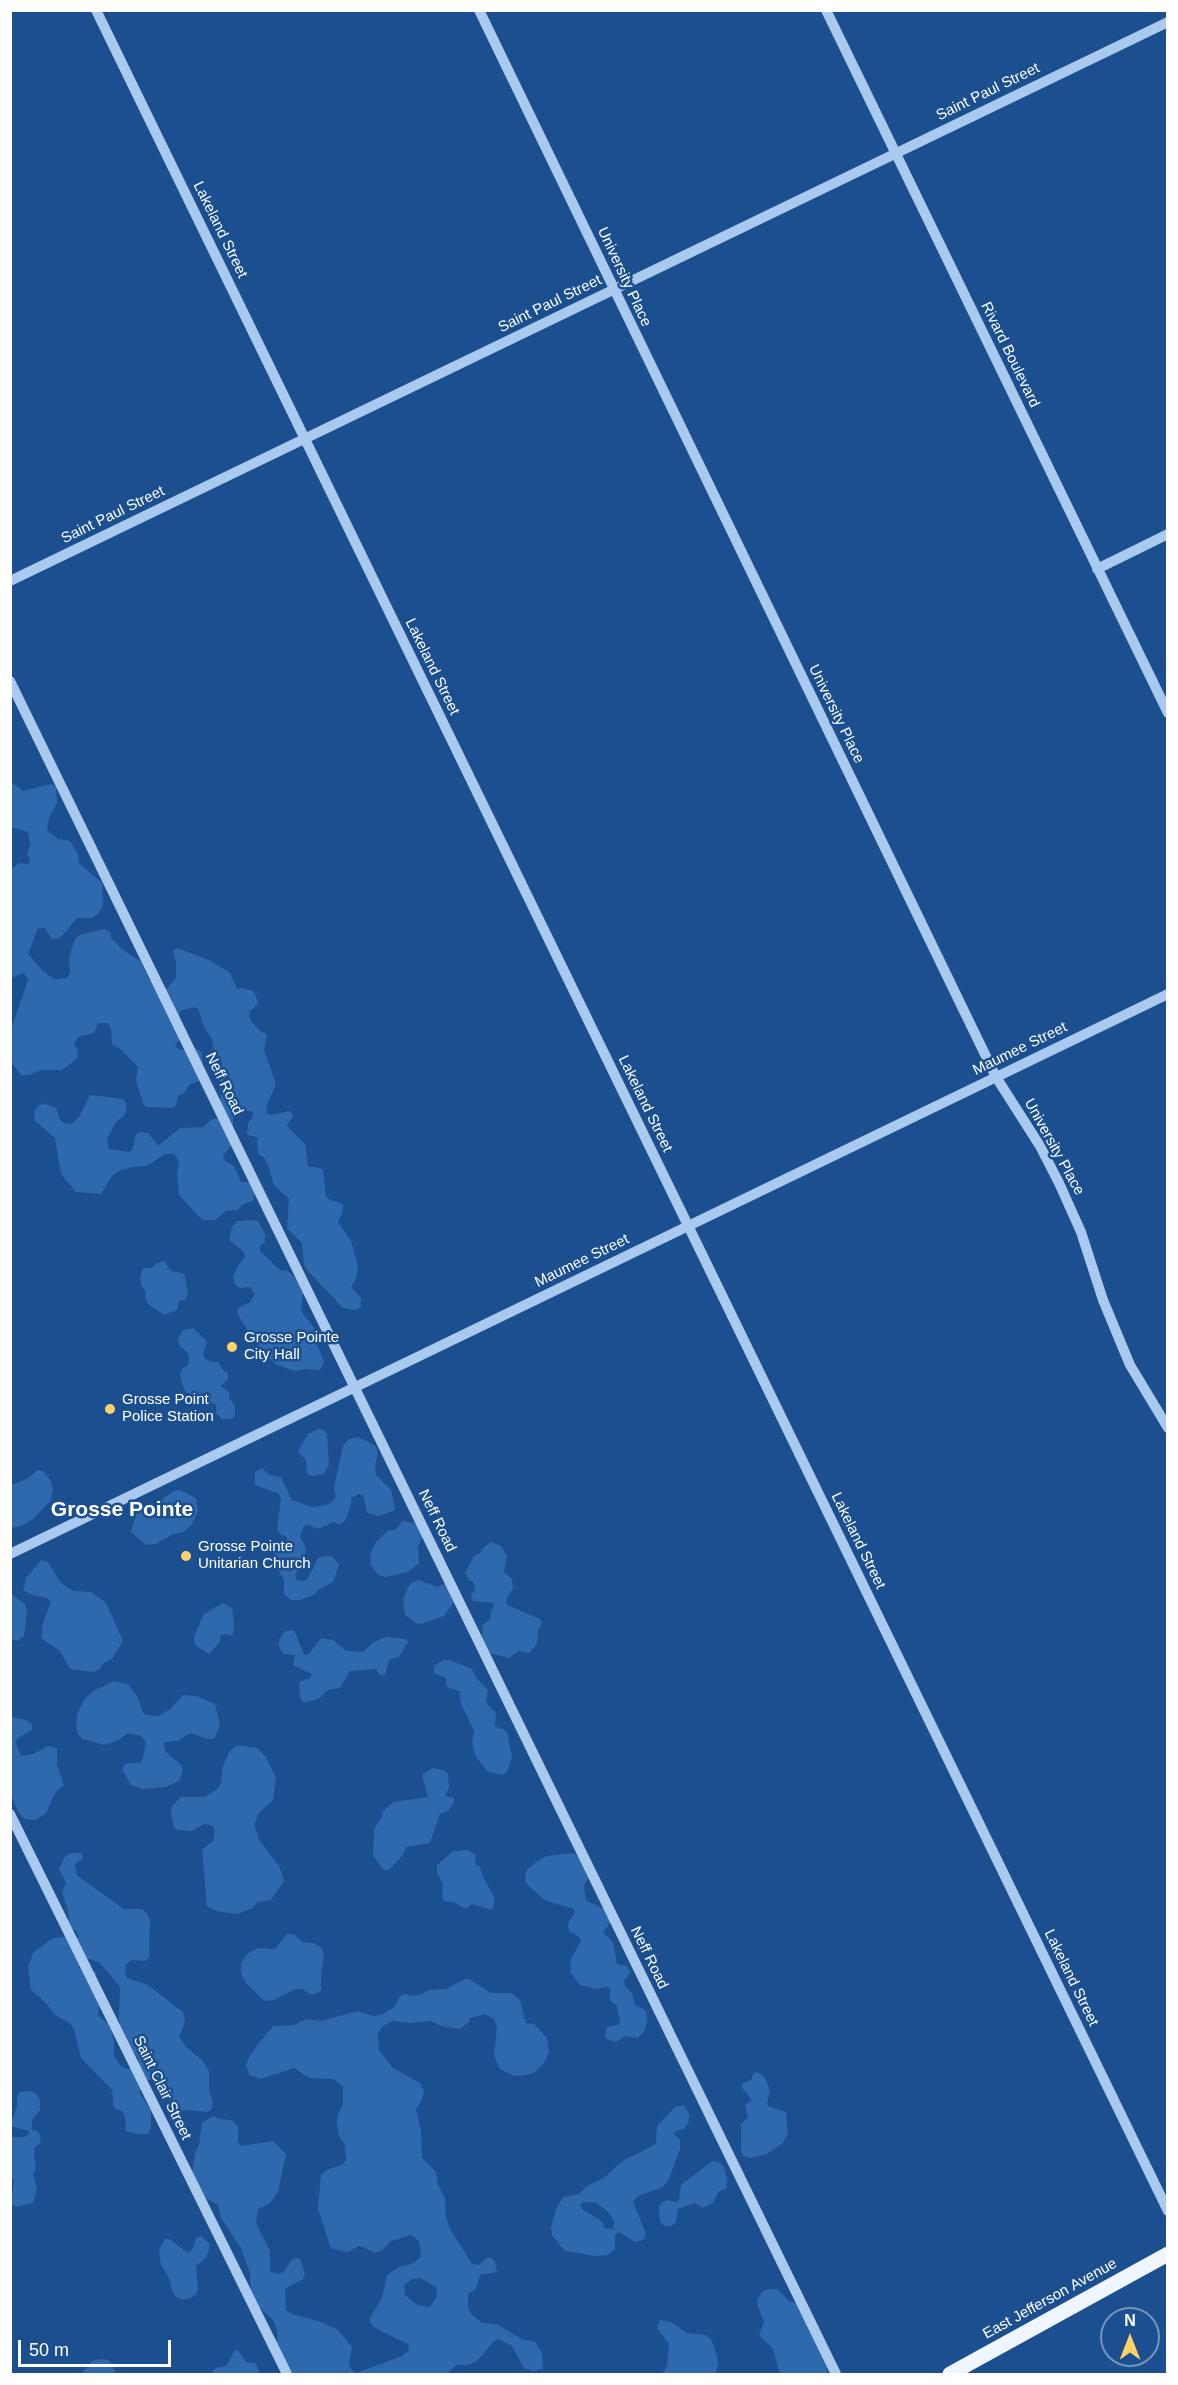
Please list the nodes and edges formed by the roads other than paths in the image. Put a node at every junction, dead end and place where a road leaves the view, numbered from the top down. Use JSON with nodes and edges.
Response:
{"nodes":[{"id":1,"x":96,"y":10,"type":"edge"},
{"id":2,"x":479,"y":10,"type":"edge"},
{"id":3,"x":826,"y":10,"type":"edge"},
{"id":4,"x":1167,"y":22,"type":"edge"},
{"id":5,"x":895,"y":154,"type":"junction"},
{"id":6,"x":614,"y":290,"type":"junction"},
{"id":7,"x":304,"y":439,"type":"junction"},
{"id":8,"x":1167,"y":534,"type":"edge"},
{"id":9,"x":1097,"y":569,"type":"junction"},
{"id":10,"x":10,"y":581,"type":"edge"},
{"id":11,"x":10,"y":681,"type":"edge"},
{"id":12,"x":1167,"y":713,"type":"edge"},
{"id":13,"x":1167,"y":994,"type":"edge"},
{"id":14,"x":996,"y":1077,"type":"junction"},
{"id":15,"x":688,"y":1226,"type":"junction"},
{"id":16,"x":355,"y":1388,"type":"junction"},
{"id":17,"x":1167,"y":1428,"type":"edge"},
{"id":18,"x":10,"y":1554,"type":"edge"},
{"id":19,"x":10,"y":1814,"type":"edge"},
{"id":20,"x":1167,"y":2211,"type":"edge"},
{"id":21,"x":1167,"y":2254,"type":"edge"},
{"id":22,"x":287,"y":2374,"type":"edge"},
{"id":23,"x":836,"y":2374,"type":"edge"},
{"id":24,"x":950,"y":2374,"type":"edge"}],
"edges":[{"from":1,"to":7,"type":"street","name":"Lakeland Street"},
{"from":2,"to":6,"type":"street","name":"University Place"},
{"from":3,"to":5,"type":"street","name":"Rivard Boulevard"},
{"from":4,"to":5,"type":"street","name":"Saint Paul Street"},
{"from":5,"to":6,"type":"street","name":"Saint Paul Street"},
{"from":5,"to":9,"type":"street","name":"Rivard Boulevard"},
{"from":6,"to":7,"type":"street","name":"Saint Paul Street"},
{"from":6,"to":14,"type":"street","name":"University Place"},
{"from":7,"to":10,"type":"street","name":"Saint Paul Street"},
{"from":7,"to":15,"type":"street","name":"Lakeland Street"},
{"from":8,"to":9,"type":"street"},
{"from":9,"to":12,"type":"street","name":"Rivard Boulevard"},
{"from":11,"to":16,"type":"street","name":"Neff Road"},
{"from":13,"to":14,"type":"street","name":"Maumee Street"},
{"from":14,"to":15,"type":"street","name":"Maumee Street"},
{"from":14,"to":17,"type":"street","name":"University Place"},
{"from":15,"to":16,"type":"street","name":"Maumee Street"},
{"from":15,"to":20,"type":"street","name":"Lakeland Street"},
{"from":16,"to":18,"type":"street","name":"Maumee Street"},
{"from":16,"to":23,"type":"street","name":"Neff Road"},
{"from":19,"to":22,"type":"street","name":"Saint Clair Street"},
{"from":21,"to":24,"type":"main road","name":"East Jefferson Avenue"}]}
